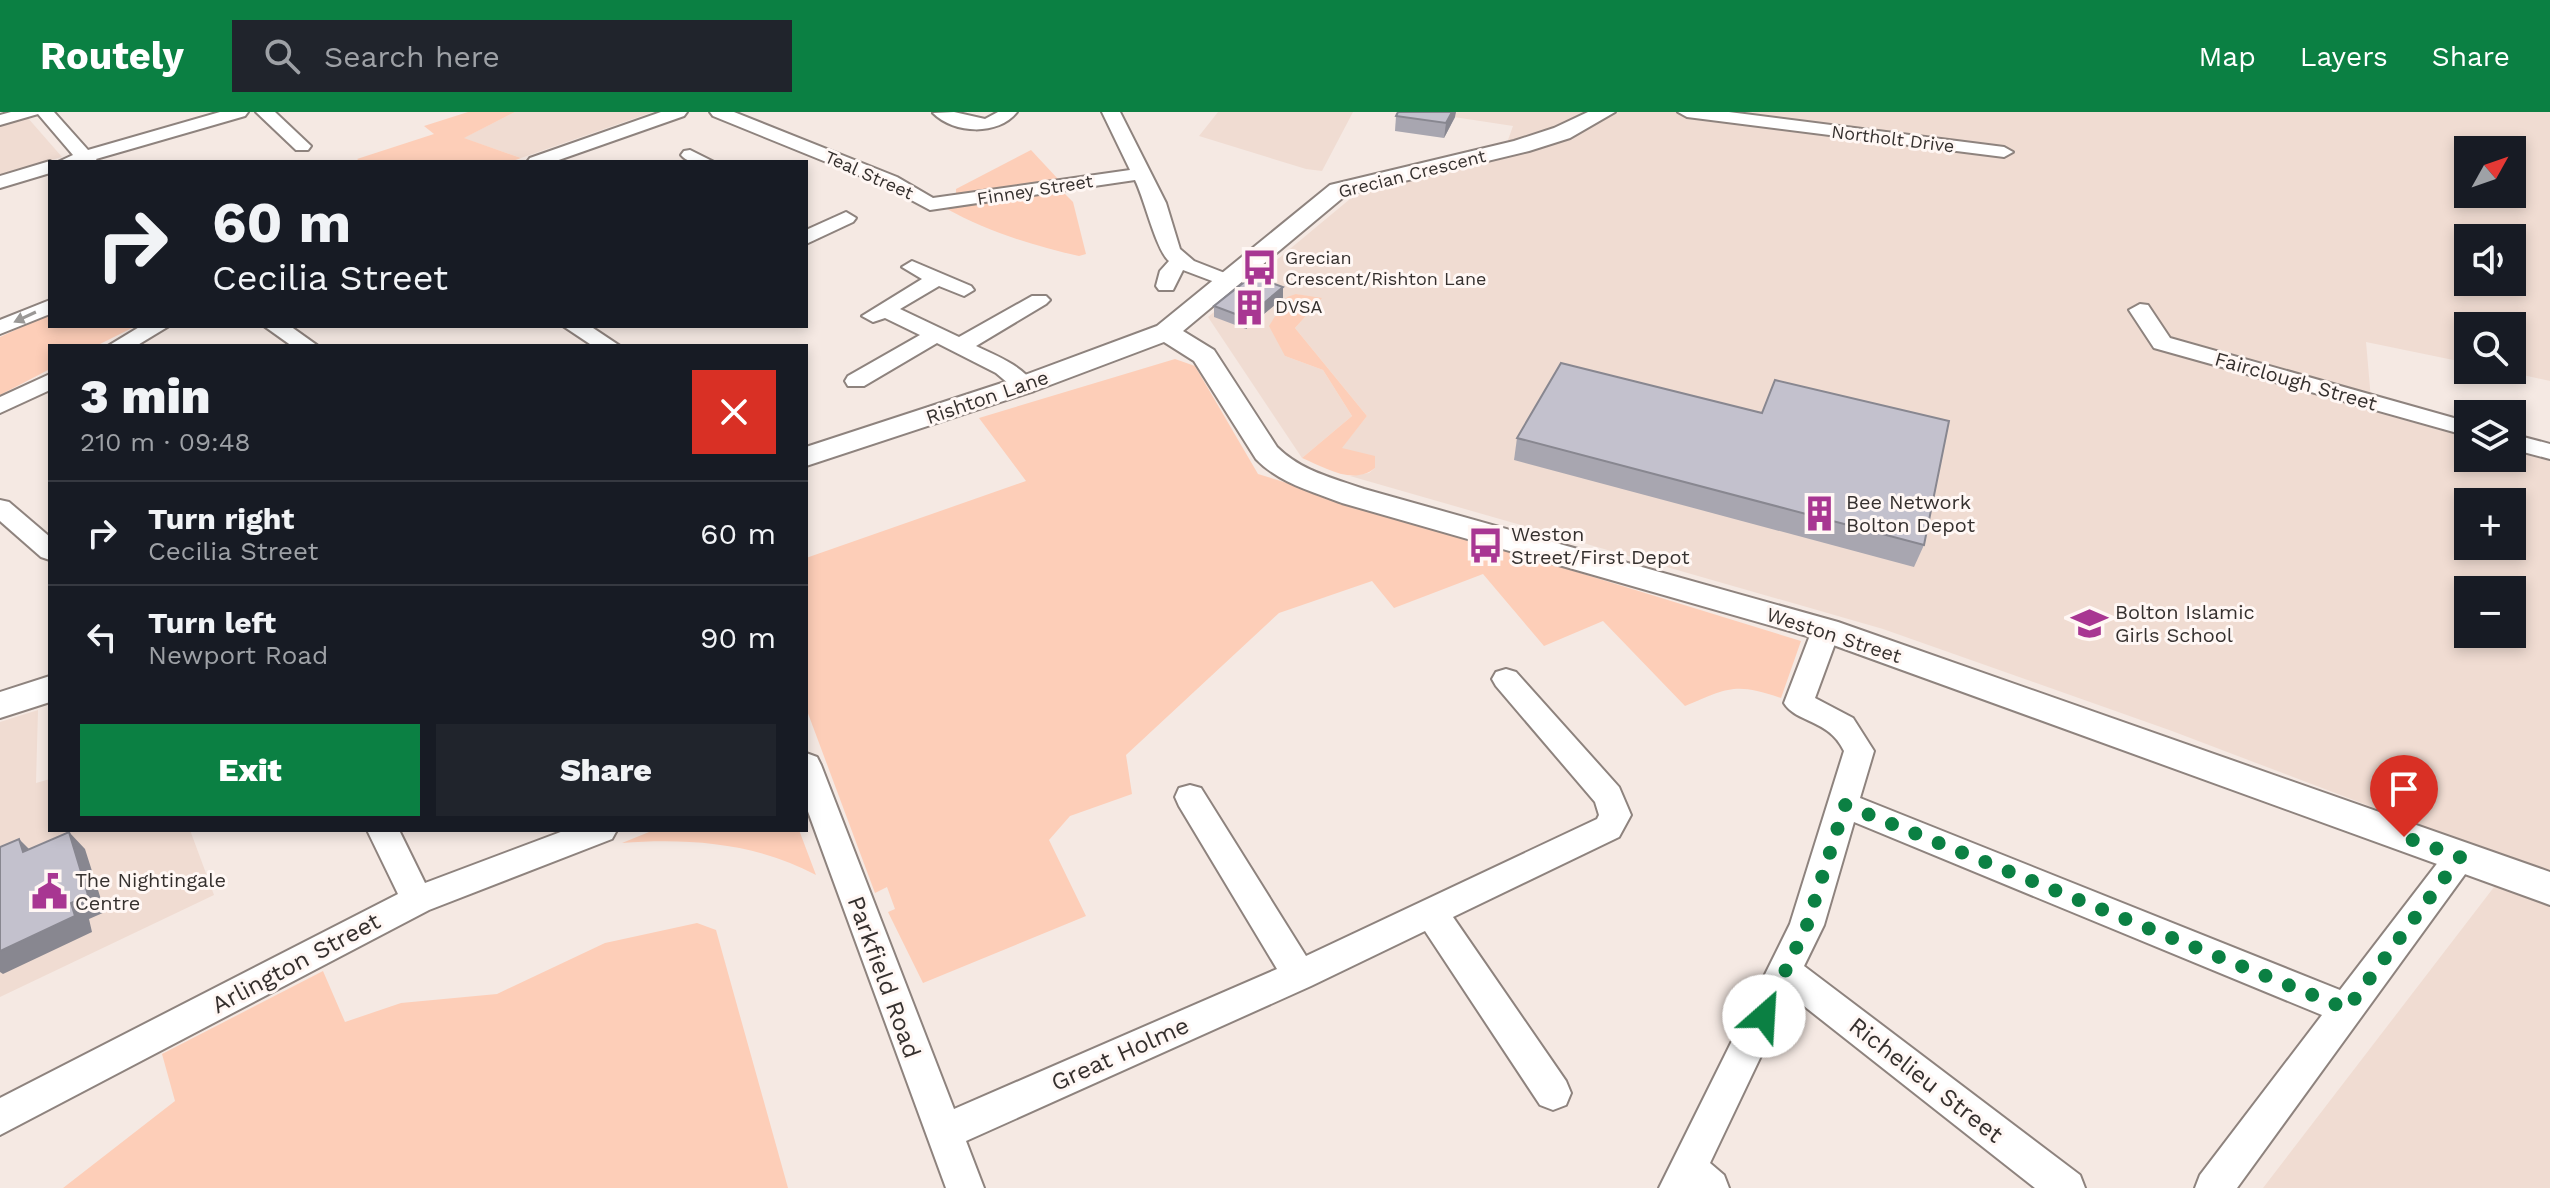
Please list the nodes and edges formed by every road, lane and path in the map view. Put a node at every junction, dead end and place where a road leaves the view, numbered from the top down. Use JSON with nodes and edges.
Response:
{"nodes":[{"id":1,"x":31,"y":112,"type":"edge"},
{"id":2,"x":45,"y":112,"type":"edge"},
{"id":3,"x":239,"y":112,"type":"edge"},
{"id":4,"x":265,"y":112,"type":"edge"},
{"id":5,"x":678,"y":112,"type":"edge"},
{"id":6,"x":719,"y":112,"type":"edge"},
{"id":7,"x":1111,"y":112,"type":"edge"},
{"id":8,"x":1604,"y":112,"type":"edge"},
{"id":9,"x":1687,"y":112,"type":"edge"},
{"id":10,"x":942,"y":113,"type":"edge"},
{"id":11,"x":1006,"y":115,"type":"edge"},
{"id":12,"x":0,"y":120,"type":"edge"},
{"id":13,"x":302,"y":146,"type":"dead end"},
{"id":14,"x":2004,"y":152,"type":"dead end"},
{"id":15,"x":80,"y":160,"type":"edge"},
{"id":16,"x":542,"y":160,"type":"edge"},
{"id":17,"x":48,"y":168,"type":"edge"},
{"id":18,"x":1141,"y":174,"type":"junction"},
{"id":19,"x":0,"y":182,"type":"edge"},
{"id":20,"x":930,"y":204,"type":"joint"},
{"id":21,"x":810,"y":215,"type":"dead end"},
{"id":22,"x":808,"y":237,"type":"edge"},
{"id":23,"x":1181,"y":261,"type":"junction"},
{"id":24,"x":912,"y":267,"type":"dead end"},
{"id":25,"x":938,"y":278,"type":"junction"},
{"id":26,"x":1228,"y":281,"type":"junction"},
{"id":27,"x":1166,"y":286,"type":"dead end"},
{"id":28,"x":964,"y":290,"type":"dead end"},
{"id":29,"x":48,"y":307,"type":"edge"},
{"id":30,"x":1037,"y":308,"type":"dead end"},
{"id":31,"x":2140,"y":310,"type":"dead end"},
{"id":32,"x":0,"y":328,"type":"edge"},
{"id":33,"x":154,"y":328,"type":"edge"},
{"id":34,"x":278,"y":328,"type":"edge"},
{"id":35,"x":590,"y":329,"type":"edge"},
{"id":36,"x":1166,"y":332,"type":"junction"},
{"id":37,"x":937,"y":334,"type":"junction"},
{"id":38,"x":123,"y":344,"type":"edge"},
{"id":39,"x":304,"y":344,"type":"edge"},
{"id":40,"x":607,"y":344,"type":"edge"},
{"id":41,"x":961,"y":345,"type":"junction"},
{"id":42,"x":856,"y":381,"type":"dead end"},
{"id":43,"x":48,"y":382,"type":"edge"},
{"id":44,"x":1024,"y":385,"type":"junction"},
{"id":45,"x":0,"y":406,"type":"edge"},
{"id":46,"x":2454,"y":425,"type":"edge"},
{"id":47,"x":2526,"y":445,"type":"edge"},
{"id":48,"x":2550,"y":452,"type":"edge"},
{"id":49,"x":808,"y":456,"type":"edge"},
{"id":50,"x":0,"y":508,"type":"edge"},
{"id":51,"x":48,"y":549,"type":"edge"},
{"id":52,"x":1826,"y":630,"type":"junction"},
{"id":53,"x":1506,"y":679,"type":"dead end"},
{"id":54,"x":48,"y":690,"type":"edge"},
{"id":55,"x":0,"y":705,"type":"edge"},
{"id":56,"x":808,"y":770,"type":"edge"},
{"id":57,"x":1190,"y":797,"type":"dead end"},
{"id":58,"x":1845,"y":805,"type":"junction"},
{"id":59,"x":384,"y":832,"type":"edge"},
{"id":60,"x":596,"y":832,"type":"edge"},
{"id":61,"x":2460,"y":857,"type":"junction"},
{"id":62,"x":2550,"y":889,"type":"edge"},
{"id":63,"x":417,"y":900,"type":"junction"},
{"id":64,"x":1431,"y":913,"type":"junction"},
{"id":65,"x":1785,"y":971,"type":"junction"},
{"id":66,"x":1299,"y":975,"type":"junction"},
{"id":67,"x":2347,"y":1009,"type":"junction"},
{"id":68,"x":1553,"y":1093,"type":"dead end"},
{"id":69,"x":0,"y":1117,"type":"edge"},
{"id":70,"x":942,"y":1133,"type":"junction"},
{"id":71,"x":1693,"y":1182,"type":"edge"},
{"id":72,"x":965,"y":1188,"type":"edge"},
{"id":73,"x":2066,"y":1188,"type":"edge"},
{"id":74,"x":2214,"y":1188,"type":"edge"}],
"edges":[{"from":1,"to":12,"type":"street"},
{"from":2,"to":15,"type":"street"},
{"from":3,"to":15,"type":"street"},
{"from":4,"to":13,"type":"street"},
{"from":5,"to":16,"type":"street"},
{"from":6,"to":20,"type":"street","name":"Teal Street"},
{"from":7,"to":18,"type":"street"},
{"from":8,"to":26,"type":"street","name":"Grecian Crescent"},
{"from":9,"to":14,"type":"street","name":"Northolt Drive"},
{"from":10,"to":11,"type":"street"},
{"from":17,"to":19,"type":"street"},
{"from":18,"to":20,"type":"street","name":"Finney Street"},
{"from":18,"to":23,"type":"street"},
{"from":21,"to":22,"type":"street"},
{"from":23,"to":26,"type":"street"},
{"from":23,"to":27,"type":"street"},
{"from":24,"to":25,"type":"street"},
{"from":25,"to":28,"type":"street"},
{"from":25,"to":37,"type":"street"},
{"from":26,"to":36,"type":"street","name":"Grecian Crescent"},
{"from":29,"to":32,"type":"street","one_way":true},
{"from":30,"to":41,"type":"street"},
{"from":31,"to":46,"type":"street","name":"Fairclough Street"},
{"from":33,"to":38,"type":"street"},
{"from":34,"to":39,"type":"street"},
{"from":35,"to":40,"type":"street"},
{"from":36,"to":44,"type":"street","name":"Rishton Lane"},
{"from":36,"to":52,"type":"street","name":"Weston Street"},
{"from":37,"to":41,"type":"street"},
{"from":37,"to":42,"type":"street"},
{"from":41,"to":44,"type":"street"},
{"from":43,"to":45,"type":"street"},
{"from":44,"to":49,"type":"street","name":"Rishton Lane"},
{"from":47,"to":48,"type":"street"},
{"from":50,"to":51,"type":"street"},
{"from":52,"to":58,"type":"street"},
{"from":52,"to":61,"type":"street","name":"Weston Street"},
{"from":53,"to":64,"type":"street","name":"Great Holme"},
{"from":54,"to":55,"type":"street"},
{"from":56,"to":70,"type":"street","name":"Parkfield Road"},
{"from":57,"to":66,"type":"street"},
{"from":58,"to":65,"type":"street"},
{"from":58,"to":67,"type":"street"},
{"from":59,"to":63,"type":"street"},
{"from":60,"to":63,"type":"street","name":"Arlington Street"},
{"from":61,"to":62,"type":"street","name":"Weston Street"},
{"from":61,"to":67,"type":"street"},
{"from":63,"to":69,"type":"street","name":"Arlington Street"},
{"from":64,"to":66,"type":"street","name":"Great Holme"},
{"from":64,"to":68,"type":"street"},
{"from":65,"to":71,"type":"street"},
{"from":65,"to":73,"type":"street","name":"Richelieu Street"},
{"from":66,"to":70,"type":"street","name":"Great Holme"},
{"from":67,"to":74,"type":"street"},
{"from":70,"to":72,"type":"street","name":"Parkfield Road"}]}
